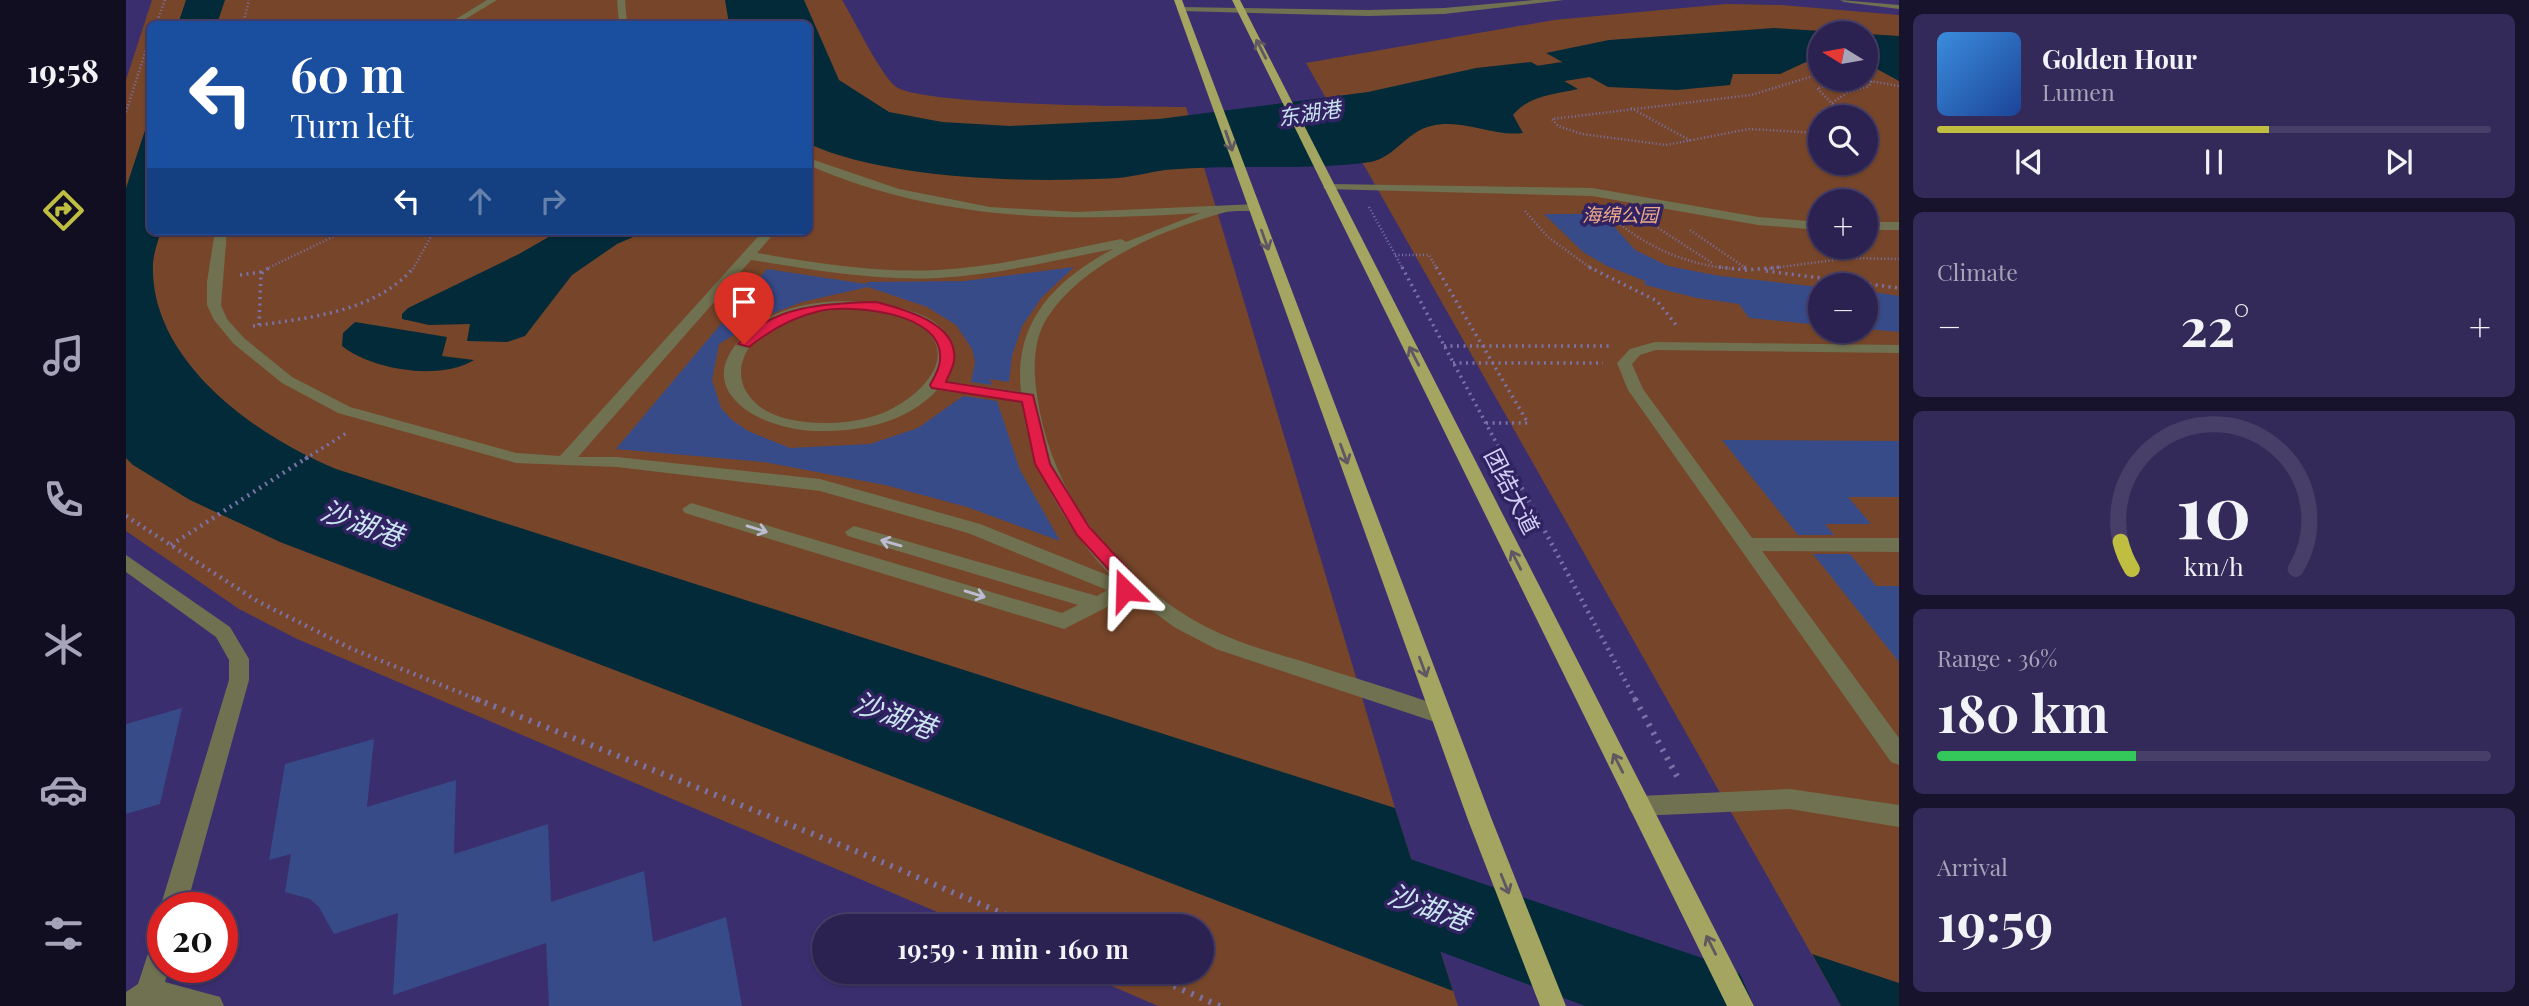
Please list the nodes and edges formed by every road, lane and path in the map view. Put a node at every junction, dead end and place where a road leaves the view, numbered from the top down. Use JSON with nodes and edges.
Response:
{"nodes":[{"id":1,"x":166,"y":0,"type":"edge"},
{"id":2,"x":249,"y":0,"type":"edge"},
{"id":3,"x":493,"y":0,"type":"edge"},
{"id":4,"x":621,"y":0,"type":"edge"},
{"id":5,"x":1560,"y":0,"type":"edge"},
{"id":6,"x":1844,"y":0,"type":"edge"},
{"id":7,"x":1180,"y":4,"type":"edge"},
{"id":8,"x":1238,"y":5,"type":"edge"},
{"id":9,"x":1899,"y":7,"type":"edge"},
{"id":10,"x":157,"y":21,"type":"edge"},
{"id":11,"x":244,"y":21,"type":"edge"},
{"id":12,"x":457,"y":21,"type":"edge"},
{"id":13,"x":623,"y":21,"type":"edge"},
{"id":14,"x":147,"y":46,"type":"edge"},
{"id":15,"x":1808,"y":78,"type":"edge"},
{"id":16,"x":1878,"y":82,"type":"edge"},
{"id":17,"x":1899,"y":86,"type":"edge"},
{"id":18,"x":1820,"y":91,"type":"edge"},
{"id":19,"x":1855,"y":91,"type":"edge"},
{"id":20,"x":1832,"y":103,"type":"joint"},
{"id":21,"x":1630,"y":107,"type":"junction"},
{"id":22,"x":126,"y":112,"type":"edge"},
{"id":23,"x":1808,"y":132,"type":"edge"},
{"id":24,"x":1692,"y":141,"type":"junction"},
{"id":25,"x":812,"y":163,"type":"edge"},
{"id":26,"x":1327,"y":183,"type":"junction"},
{"id":27,"x":1358,"y":187,"type":"junction"},
{"id":28,"x":1509,"y":189,"type":"junction"},
{"id":29,"x":1592,"y":192,"type":"junction"},
{"id":30,"x":1638,"y":199,"type":"junction"},
{"id":31,"x":1665,"y":204,"type":"junction"},
{"id":32,"x":1253,"y":207,"type":"junction"},
{"id":33,"x":1227,"y":208,"type":"junction"},
{"id":34,"x":1808,"y":225,"type":"edge"},
{"id":35,"x":1878,"y":226,"type":"edge"},
{"id":36,"x":1899,"y":226,"type":"edge"},
{"id":37,"x":221,"y":235,"type":"edge"},
{"id":38,"x":337,"y":235,"type":"edge"},
{"id":39,"x":432,"y":235,"type":"edge"},
{"id":40,"x":767,"y":235,"type":"edge"},
{"id":41,"x":1140,"y":239,"type":"junction"},
{"id":42,"x":750,"y":256,"type":"junction"},
{"id":43,"x":1395,"y":256,"type":"junction"},
{"id":44,"x":1899,"y":259,"type":"edge"},
{"id":45,"x":1716,"y":265,"type":"junction"},
{"id":46,"x":1747,"y":269,"type":"junction"},
{"id":47,"x":1755,"y":270,"type":"junction"},
{"id":48,"x":1899,"y":288,"type":"edge"},
{"id":49,"x":259,"y":325,"type":"junction"},
{"id":50,"x":228,"y":330,"type":"junction"},
{"id":51,"x":1444,"y":346,"type":"junction"},
{"id":52,"x":1482,"y":346,"type":"junction"},
{"id":53,"x":1655,"y":346,"type":"junction"},
{"id":54,"x":1693,"y":346,"type":"junction"},
{"id":55,"x":1899,"y":349,"type":"edge"},
{"id":56,"x":1453,"y":363,"type":"junction"},
{"id":57,"x":1492,"y":363,"type":"junction"},
{"id":58,"x":1624,"y":363,"type":"junction"},
{"id":59,"x":937,"y":385,"type":"junction"},
{"id":60,"x":1028,"y":398,"type":"junction"},
{"id":61,"x":1486,"y":423,"type":"junction"},
{"id":62,"x":331,"y":443,"type":"dead end"},
{"id":63,"x":564,"y":462,"type":"junction"},
{"id":64,"x":691,"y":509,"type":"dead end"},
{"id":65,"x":126,"y":516,"type":"edge"},
{"id":66,"x":854,"y":532,"type":"dead end"},
{"id":67,"x":1746,"y":544,"type":"junction"},
{"id":68,"x":171,"y":545,"type":"junction"},
{"id":69,"x":1899,"y":545,"type":"edge"},
{"id":70,"x":126,"y":562,"type":"edge"},
{"id":71,"x":1129,"y":588,"type":"junction"},
{"id":72,"x":1097,"y":603,"type":"junction"},
{"id":73,"x":1441,"y":715,"type":"junction"},
{"id":74,"x":1899,"y":755,"type":"edge"},
{"id":75,"x":1692,"y":804,"type":"junction"},
{"id":76,"x":1640,"y":806,"type":"junction"},
{"id":77,"x":1899,"y":816,"type":"edge"},
{"id":78,"x":178,"y":892,"type":"edge"},
{"id":79,"x":1003,"y":914,"type":"edge"},
{"id":80,"x":147,"y":981,"type":"edge"},
{"id":81,"x":1169,"y":984,"type":"edge"},
{"id":82,"x":139,"y":999,"type":"edge"},
{"id":83,"x":211,"y":1006,"type":"edge"},
{"id":84,"x":1220,"y":1006,"type":"edge"},
{"id":85,"x":1553,"y":1006,"type":"edge"},
{"id":86,"x":1741,"y":1006,"type":"edge"}],
"edges":[{"from":1,"to":10,"type":"path"},
{"from":2,"to":11,"type":"path"},
{"from":3,"to":12,"type":"lane"},
{"from":4,"to":13,"type":"lane"},
{"from":5,"to":8,"type":"lane"},
{"from":6,"to":9,"type":"lane"},
{"from":7,"to":8,"type":"lane"},
{"from":7,"to":32,"type":"main road","one_way":true},
{"from":26,"to":8,"type":"main road","name":"团结大道","one_way":true},
{"from":14,"to":22,"type":"path"},
{"from":15,"to":21,"type":"path"},
{"from":16,"to":17,"type":"path"},
{"from":18,"to":20,"type":"path"},
{"from":19,"to":20,"type":"path"},
{"from":21,"to":24,"type":"path"},
{"from":21,"to":24,"type":"path"},
{"from":23,"to":24,"type":"path"},
{"from":25,"to":33,"type":"lane"},
{"from":26,"to":27,"type":"lane"},
{"from":76,"to":26,"type":"main road","name":"团结大道","one_way":true},
{"from":27,"to":28,"type":"lane"},
{"from":27,"to":43,"type":"path"},
{"from":28,"to":29,"type":"lane"},
{"from":28,"to":54,"type":"path"},
{"from":29,"to":30,"type":"lane"},
{"from":29,"to":45,"type":"path"},
{"from":30,"to":31,"type":"lane"},
{"from":30,"to":45,"type":"path"},
{"from":31,"to":34,"type":"lane"},
{"from":31,"to":46,"type":"path"},
{"from":32,"to":33,"type":"lane"},
{"from":32,"to":73,"type":"main road","one_way":true},
{"from":33,"to":41,"type":"lane"},
{"from":35,"to":36,"type":"lane"},
{"from":37,"to":50,"type":"lane"},
{"from":38,"to":49,"type":"path"},
{"from":39,"to":49,"type":"path"},
{"from":40,"to":42,"type":"lane"},
{"from":41,"to":42,"type":"lane"},
{"from":41,"to":60,"type":"lane"},
{"from":42,"to":63,"type":"lane"},
{"from":43,"to":51,"type":"path"},
{"from":43,"to":52,"type":"path"},
{"from":44,"to":47,"type":"path"},
{"from":45,"to":46,"type":"path"},
{"from":46,"to":47,"type":"path"},
{"from":47,"to":48,"type":"path"},
{"from":49,"to":50,"type":"path"},
{"from":50,"to":63,"type":"lane"},
{"from":51,"to":52,"type":"path"},
{"from":51,"to":56,"type":"path"},
{"from":52,"to":53,"type":"path"},
{"from":52,"to":57,"type":"path"},
{"from":53,"to":54,"type":"lane"},
{"from":53,"to":58,"type":"lane"},
{"from":54,"to":55,"type":"lane"},
{"from":56,"to":57,"type":"path"},
{"from":56,"to":61,"type":"path"},
{"from":57,"to":58,"type":"path"},
{"from":57,"to":61,"type":"path"},
{"from":58,"to":67,"type":"lane"},
{"from":59,"to":59,"type":"lane"},
{"from":59,"to":60,"type":"lane"},
{"from":60,"to":71,"type":"lane"},
{"from":61,"to":75,"type":"path"},
{"from":62,"to":68,"type":"path"},
{"from":63,"to":71,"type":"lane"},
{"from":64,"to":72,"type":"lane","one_way":true},
{"from":65,"to":68,"type":"path"},
{"from":72,"to":66,"type":"lane","one_way":true},
{"from":67,"to":69,"type":"lane"},
{"from":67,"to":74,"type":"lane"},
{"from":68,"to":79,"type":"path"},
{"from":70,"to":78,"type":"lane"},
{"from":71,"to":72,"type":"lane"},
{"from":71,"to":73,"type":"lane"},
{"from":73,"to":85,"type":"main road","one_way":true},
{"from":75,"to":76,"type":"lane"},
{"from":75,"to":77,"type":"lane"},
{"from":86,"to":76,"type":"main road","name":"团结大道","one_way":true},
{"from":80,"to":82,"type":"lane"},
{"from":81,"to":84,"type":"path"},
{"from":82,"to":83,"type":"lane"}]}
